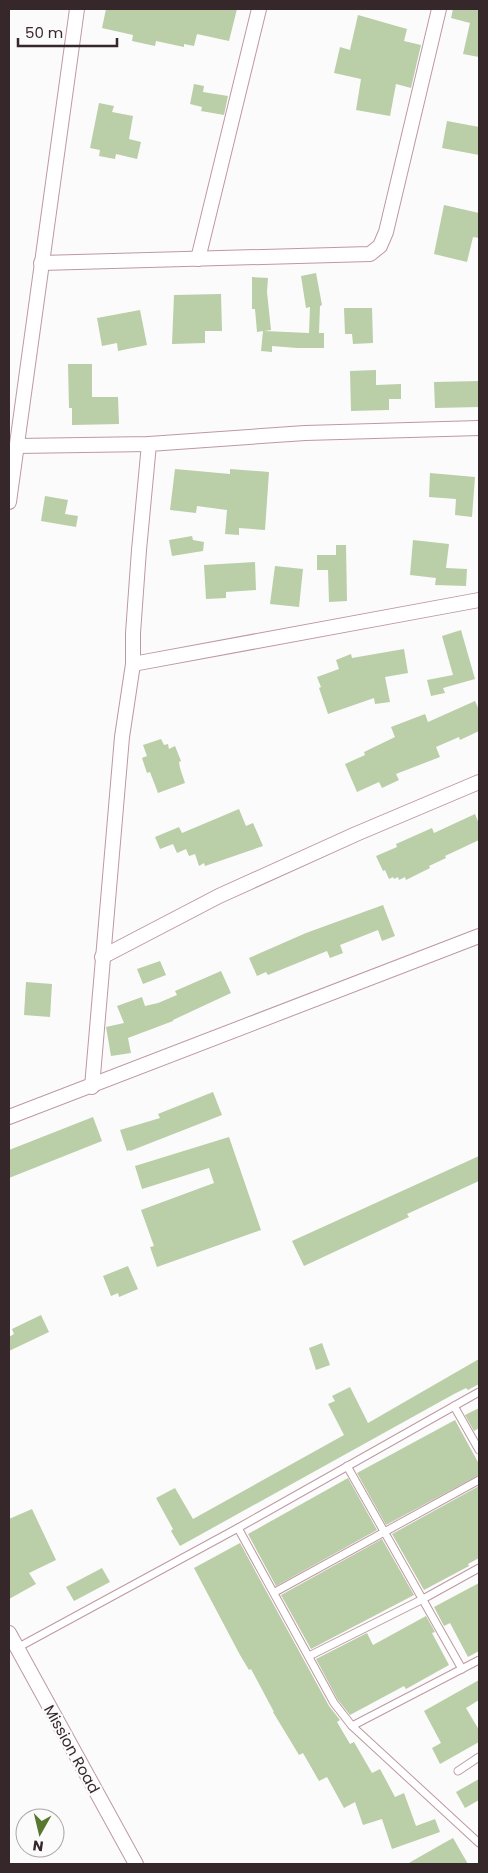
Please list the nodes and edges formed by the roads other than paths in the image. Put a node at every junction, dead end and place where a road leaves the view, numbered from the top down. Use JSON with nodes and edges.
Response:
{"nodes":[{"id":1,"x":77,"y":9,"type":"edge"},
{"id":2,"x":259,"y":9,"type":"edge"},
{"id":3,"x":438,"y":9,"type":"edge"},
{"id":4,"x":198,"y":259,"type":"junction"},
{"id":5,"x":41,"y":263,"type":"junction"},
{"id":6,"x":479,"y":428,"type":"edge"},
{"id":7,"x":149,"y":444,"type":"junction"},
{"id":8,"x":17,"y":446,"type":"junction"},
{"id":9,"x":9,"y":502,"type":"edge"},
{"id":10,"x":479,"y":600,"type":"edge"},
{"id":11,"x":133,"y":664,"type":"junction"},
{"id":12,"x":479,"y":782,"type":"edge"},
{"id":13,"x":479,"y":936,"type":"edge"},
{"id":14,"x":102,"y":957,"type":"junction"},
{"id":15,"x":92,"y":1087,"type":"junction"},
{"id":16,"x":9,"y":1118,"type":"edge"},
{"id":17,"x":479,"y":1392,"type":"edge"},
{"id":18,"x":454,"y":1406,"type":"junction"},
{"id":19,"x":479,"y":1450,"type":"edge"},
{"id":20,"x":347,"y":1466,"type":"junction"},
{"id":21,"x":479,"y":1480,"type":"edge"},
{"id":22,"x":238,"y":1528,"type":"junction"},
{"id":23,"x":385,"y":1532,"type":"junction"},
{"id":24,"x":479,"y":1568,"type":"edge"},
{"id":25,"x":275,"y":1592,"type":"junction"},
{"id":26,"x":423,"y":1599,"type":"junction"},
{"id":27,"x":9,"y":1633,"type":"edge"},
{"id":28,"x":17,"y":1648,"type":"junction"},
{"id":29,"x":308,"y":1656,"type":"junction"},
{"id":30,"x":479,"y":1660,"type":"edge"},
{"id":31,"x":462,"y":1669,"type":"junction"},
{"id":32,"x":352,"y":1726,"type":"junction"},
{"id":33,"x":479,"y":1757,"type":"edge"},
{"id":34,"x":458,"y":1771,"type":"dead end"},
{"id":35,"x":479,"y":1843,"type":"edge"},
{"id":36,"x":136,"y":1864,"type":"edge"}],
"edges":[{"from":1,"to":5,"type":"street"},
{"from":2,"to":4,"type":"street"},
{"from":3,"to":4,"type":"street"},
{"from":4,"to":5,"type":"street"},
{"from":5,"to":8,"type":"street"},
{"from":6,"to":7,"type":"street"},
{"from":7,"to":8,"type":"street"},
{"from":7,"to":11,"type":"street"},
{"from":8,"to":9,"type":"street"},
{"from":10,"to":11,"type":"street"},
{"from":11,"to":14,"type":"street"},
{"from":12,"to":14,"type":"street"},
{"from":13,"to":15,"type":"street"},
{"from":14,"to":15,"type":"street"},
{"from":15,"to":16,"type":"street"},
{"from":17,"to":18,"type":"lane"},
{"from":18,"to":19,"type":"lane"},
{"from":18,"to":20,"type":"lane"},
{"from":20,"to":22,"type":"lane"},
{"from":20,"to":23,"type":"lane"},
{"from":21,"to":23,"type":"lane"},
{"from":22,"to":25,"type":"lane"},
{"from":22,"to":28,"type":"lane"},
{"from":23,"to":25,"type":"lane"},
{"from":23,"to":26,"type":"lane"},
{"from":24,"to":26,"type":"lane"},
{"from":25,"to":29,"type":"lane"},
{"from":26,"to":29,"type":"lane"},
{"from":26,"to":31,"type":"lane"},
{"from":27,"to":28,"type":"street","name":"Mission Road"},
{"from":28,"to":36,"type":"street","name":"Mission Road"},
{"from":29,"to":32,"type":"lane"},
{"from":30,"to":31,"type":"lane"},
{"from":31,"to":32,"type":"lane"},
{"from":32,"to":35,"type":"lane"},
{"from":33,"to":34,"type":"lane"}]}
